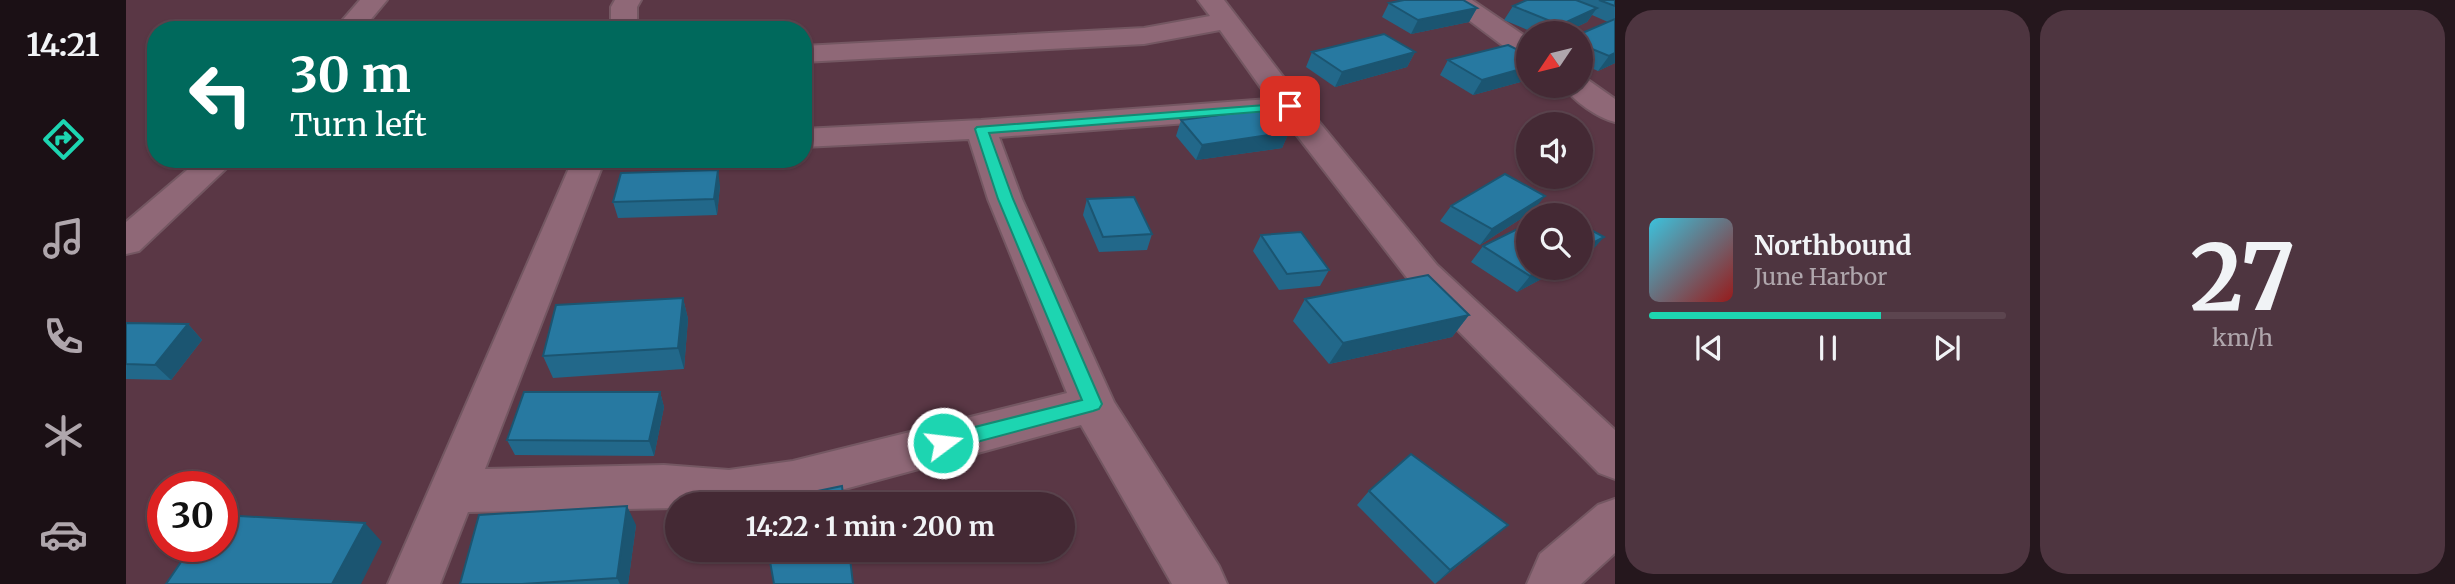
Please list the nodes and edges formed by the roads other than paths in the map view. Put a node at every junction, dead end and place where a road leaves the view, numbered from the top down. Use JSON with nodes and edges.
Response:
{"nodes":[{"id":1,"x":374,"y":0,"type":"edge"},
{"id":2,"x":628,"y":0,"type":"edge"},
{"id":3,"x":1455,"y":0,"type":"edge"},
{"id":4,"x":1218,"y":10,"type":"edge"},
{"id":5,"x":355,"y":21,"type":"edge"},
{"id":6,"x":624,"y":21,"type":"edge"},
{"id":7,"x":1516,"y":43,"type":"edge"},
{"id":8,"x":812,"y":54,"type":"edge"},
{"id":9,"x":1290,"y":106,"type":"junction"},
{"id":10,"x":981,"y":129,"type":"junction"},
{"id":11,"x":812,"y":138,"type":"edge"},
{"id":12,"x":210,"y":168,"type":"edge"},
{"id":13,"x":585,"y":168,"type":"edge"},
{"id":14,"x":126,"y":242,"type":"edge"},
{"id":15,"x":1093,"y":404,"type":"junction"},
{"id":16,"x":1615,"y":459,"type":"edge"},
{"id":17,"x":453,"y":491,"type":"junction"},
{"id":18,"x":1615,"y":521,"type":"edge"},
{"id":19,"x":414,"y":584,"type":"edge"},
{"id":20,"x":1201,"y":584,"type":"edge"},
{"id":21,"x":1553,"y":584,"type":"edge"}],
"edges":[{"from":1,"to":5,"type":"street"},
{"from":2,"to":6,"type":"street"},
{"from":3,"to":7,"type":"street"},
{"from":4,"to":8,"type":"street"},
{"from":4,"to":9,"type":"street"},
{"from":9,"to":10,"type":"street"},
{"from":9,"to":16,"type":"street"},
{"from":10,"to":11,"type":"street"},
{"from":10,"to":15,"type":"street"},
{"from":12,"to":14,"type":"street"},
{"from":13,"to":17,"type":"street"},
{"from":15,"to":17,"type":"street"},
{"from":15,"to":20,"type":"street"},
{"from":17,"to":19,"type":"street"},
{"from":18,"to":21,"type":"street"}]}
